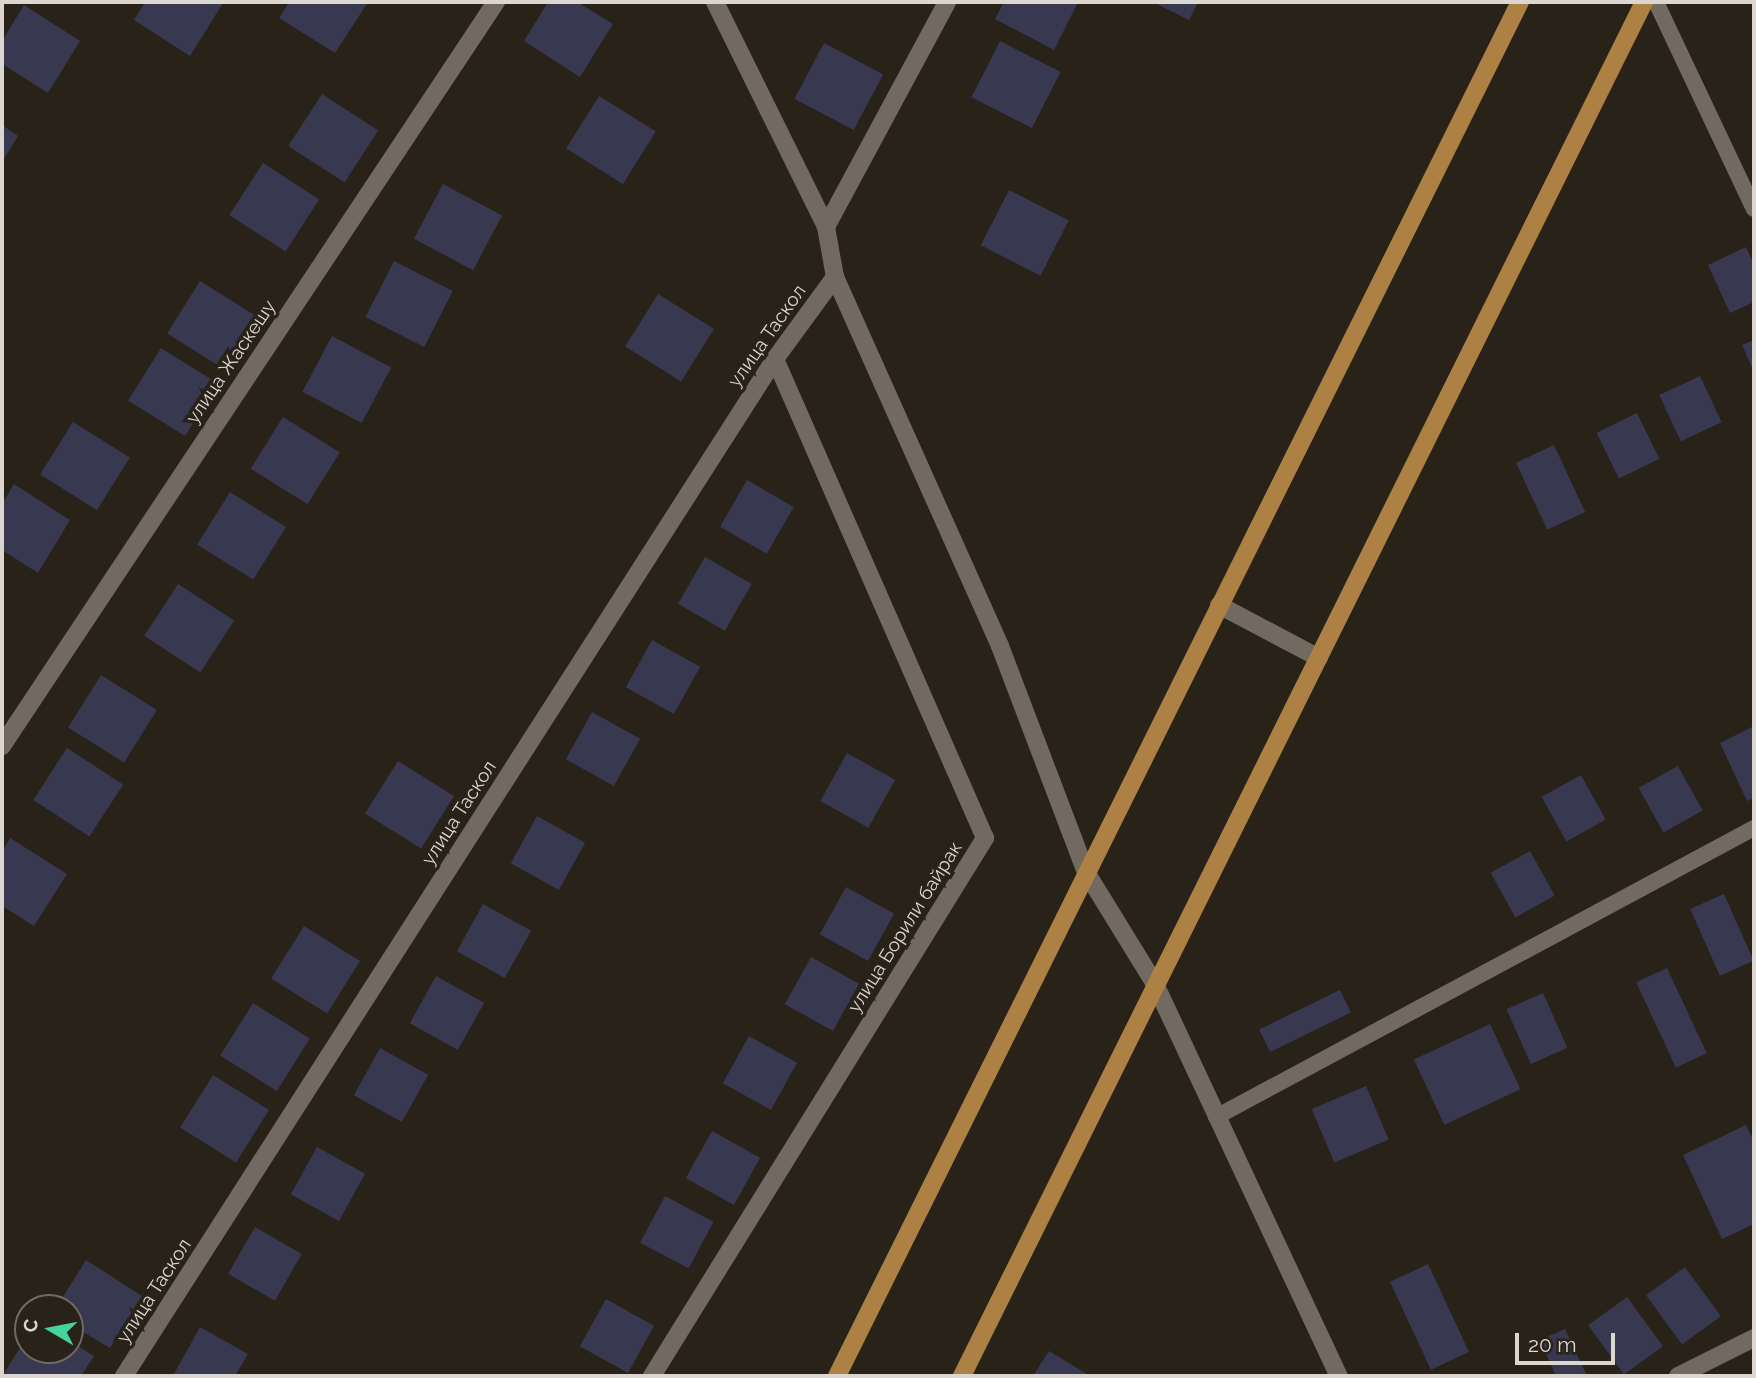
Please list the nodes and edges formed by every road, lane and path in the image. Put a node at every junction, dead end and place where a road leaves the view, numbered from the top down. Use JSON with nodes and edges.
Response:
{"nodes":[{"id":1,"x":496,"y":2,"type":"edge"},
{"id":2,"x":715,"y":2,"type":"edge"},
{"id":3,"x":947,"y":2,"type":"edge"},
{"id":4,"x":1520,"y":2,"type":"edge"},
{"id":5,"x":1644,"y":2,"type":"edge"},
{"id":6,"x":1656,"y":2,"type":"edge"},
{"id":7,"x":1754,"y":209,"type":"edge"},
{"id":8,"x":827,"y":228,"type":"junction"},
{"id":9,"x":835,"y":277,"type":"junction"},
{"id":10,"x":775,"y":359,"type":"junction"},
{"id":11,"x":1219,"y":604,"type":"junction"},
{"id":12,"x":1319,"y":658,"type":"junction"},
{"id":13,"x":2,"y":746,"type":"edge"},
{"id":14,"x":1754,"y":828,"type":"edge"},
{"id":15,"x":1086,"y":872,"type":"junction"},
{"id":16,"x":1156,"y":986,"type":"junction"},
{"id":17,"x":1216,"y":1117,"type":"junction"},
{"id":18,"x":1754,"y":1338,"type":"edge"},
{"id":19,"x":124,"y":1376,"type":"edge"},
{"id":20,"x":652,"y":1376,"type":"edge"},
{"id":21,"x":837,"y":1376,"type":"edge"},
{"id":22,"x":962,"y":1376,"type":"edge"},
{"id":23,"x":1339,"y":1376,"type":"edge"},
{"id":24,"x":1678,"y":1376,"type":"edge"}],
"edges":[{"from":1,"to":13,"type":"street","name":"улица Жаскешу"},
{"from":2,"to":8,"type":"street"},
{"from":3,"to":8,"type":"street"},
{"from":4,"to":11,"type":"main road"},
{"from":5,"to":12,"type":"main road"},
{"from":6,"to":7,"type":"lane"},
{"from":8,"to":9,"type":"street"},
{"from":9,"to":10,"type":"street","name":"улица Таскол"},
{"from":9,"to":15,"type":"street"},
{"from":10,"to":19,"type":"street","name":"улица Таскол"},
{"from":10,"to":20,"type":"street","name":"улица Борили байрак"},
{"from":11,"to":12,"type":"street"},
{"from":11,"to":15,"type":"main road"},
{"from":12,"to":16,"type":"main road"},
{"from":14,"to":17,"type":"lane"},
{"from":15,"to":16,"type":"street"},
{"from":15,"to":21,"type":"main road"},
{"from":16,"to":17,"type":"street"},
{"from":16,"to":22,"type":"main road"},
{"from":17,"to":23,"type":"street"},
{"from":18,"to":24,"type":"street"}]}
